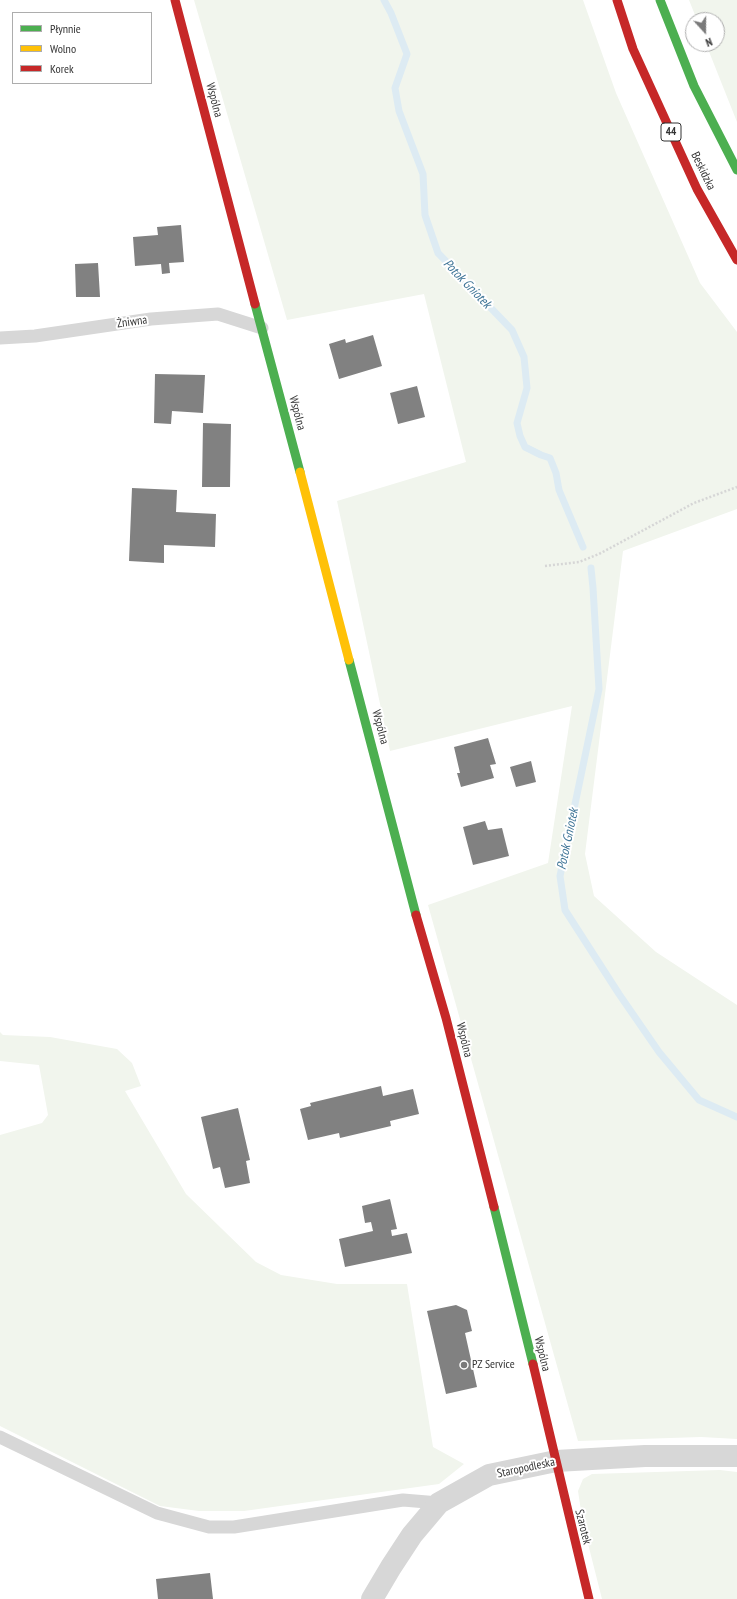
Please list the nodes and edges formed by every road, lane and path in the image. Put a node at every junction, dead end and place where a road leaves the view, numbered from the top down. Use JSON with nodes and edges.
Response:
{"nodes":[{"id":1,"x":175,"y":0,"type":"edge"},
{"id":2,"x":617,"y":0,"type":"edge"},
{"id":3,"x":660,"y":0,"type":"edge"},
{"id":4,"x":737,"y":170,"type":"edge"},
{"id":5,"x":737,"y":260,"type":"edge"},
{"id":6,"x":262,"y":328,"type":"junction"},
{"id":7,"x":0,"y":338,"type":"edge"},
{"id":8,"x":737,"y":488,"type":"edge"},
{"id":9,"x":545,"y":566,"type":"dead end"},
{"id":10,"x":0,"y":1437,"type":"edge"},
{"id":11,"x":737,"y":1456,"type":"edge"},
{"id":12,"x":556,"y":1461,"type":"junction"},
{"id":13,"x":439,"y":1503,"type":"junction"},
{"id":14,"x":372,"y":1599,"type":"edge"},
{"id":15,"x":588,"y":1599,"type":"edge"}],
"edges":[{"from":1,"to":6,"type":"street","name":"Wspólna"},
{"from":2,"to":5,"type":"street","name":"Beskidzka","number":"44"},
{"from":3,"to":4,"type":"street"},
{"from":6,"to":7,"type":"lane","name":"Żniwna"},
{"from":6,"to":12,"type":"street","name":"Wspólna"},
{"from":8,"to":9,"type":"path"},
{"from":10,"to":13,"type":"lane"},
{"from":11,"to":12,"type":"street","name":"Staropodleska"},
{"from":12,"to":13,"type":"street","name":"Staropodleska"},
{"from":12,"to":15,"type":"street","name":"Szarotek"},
{"from":13,"to":14,"type":"street","name":"Staropodleska"}]}
